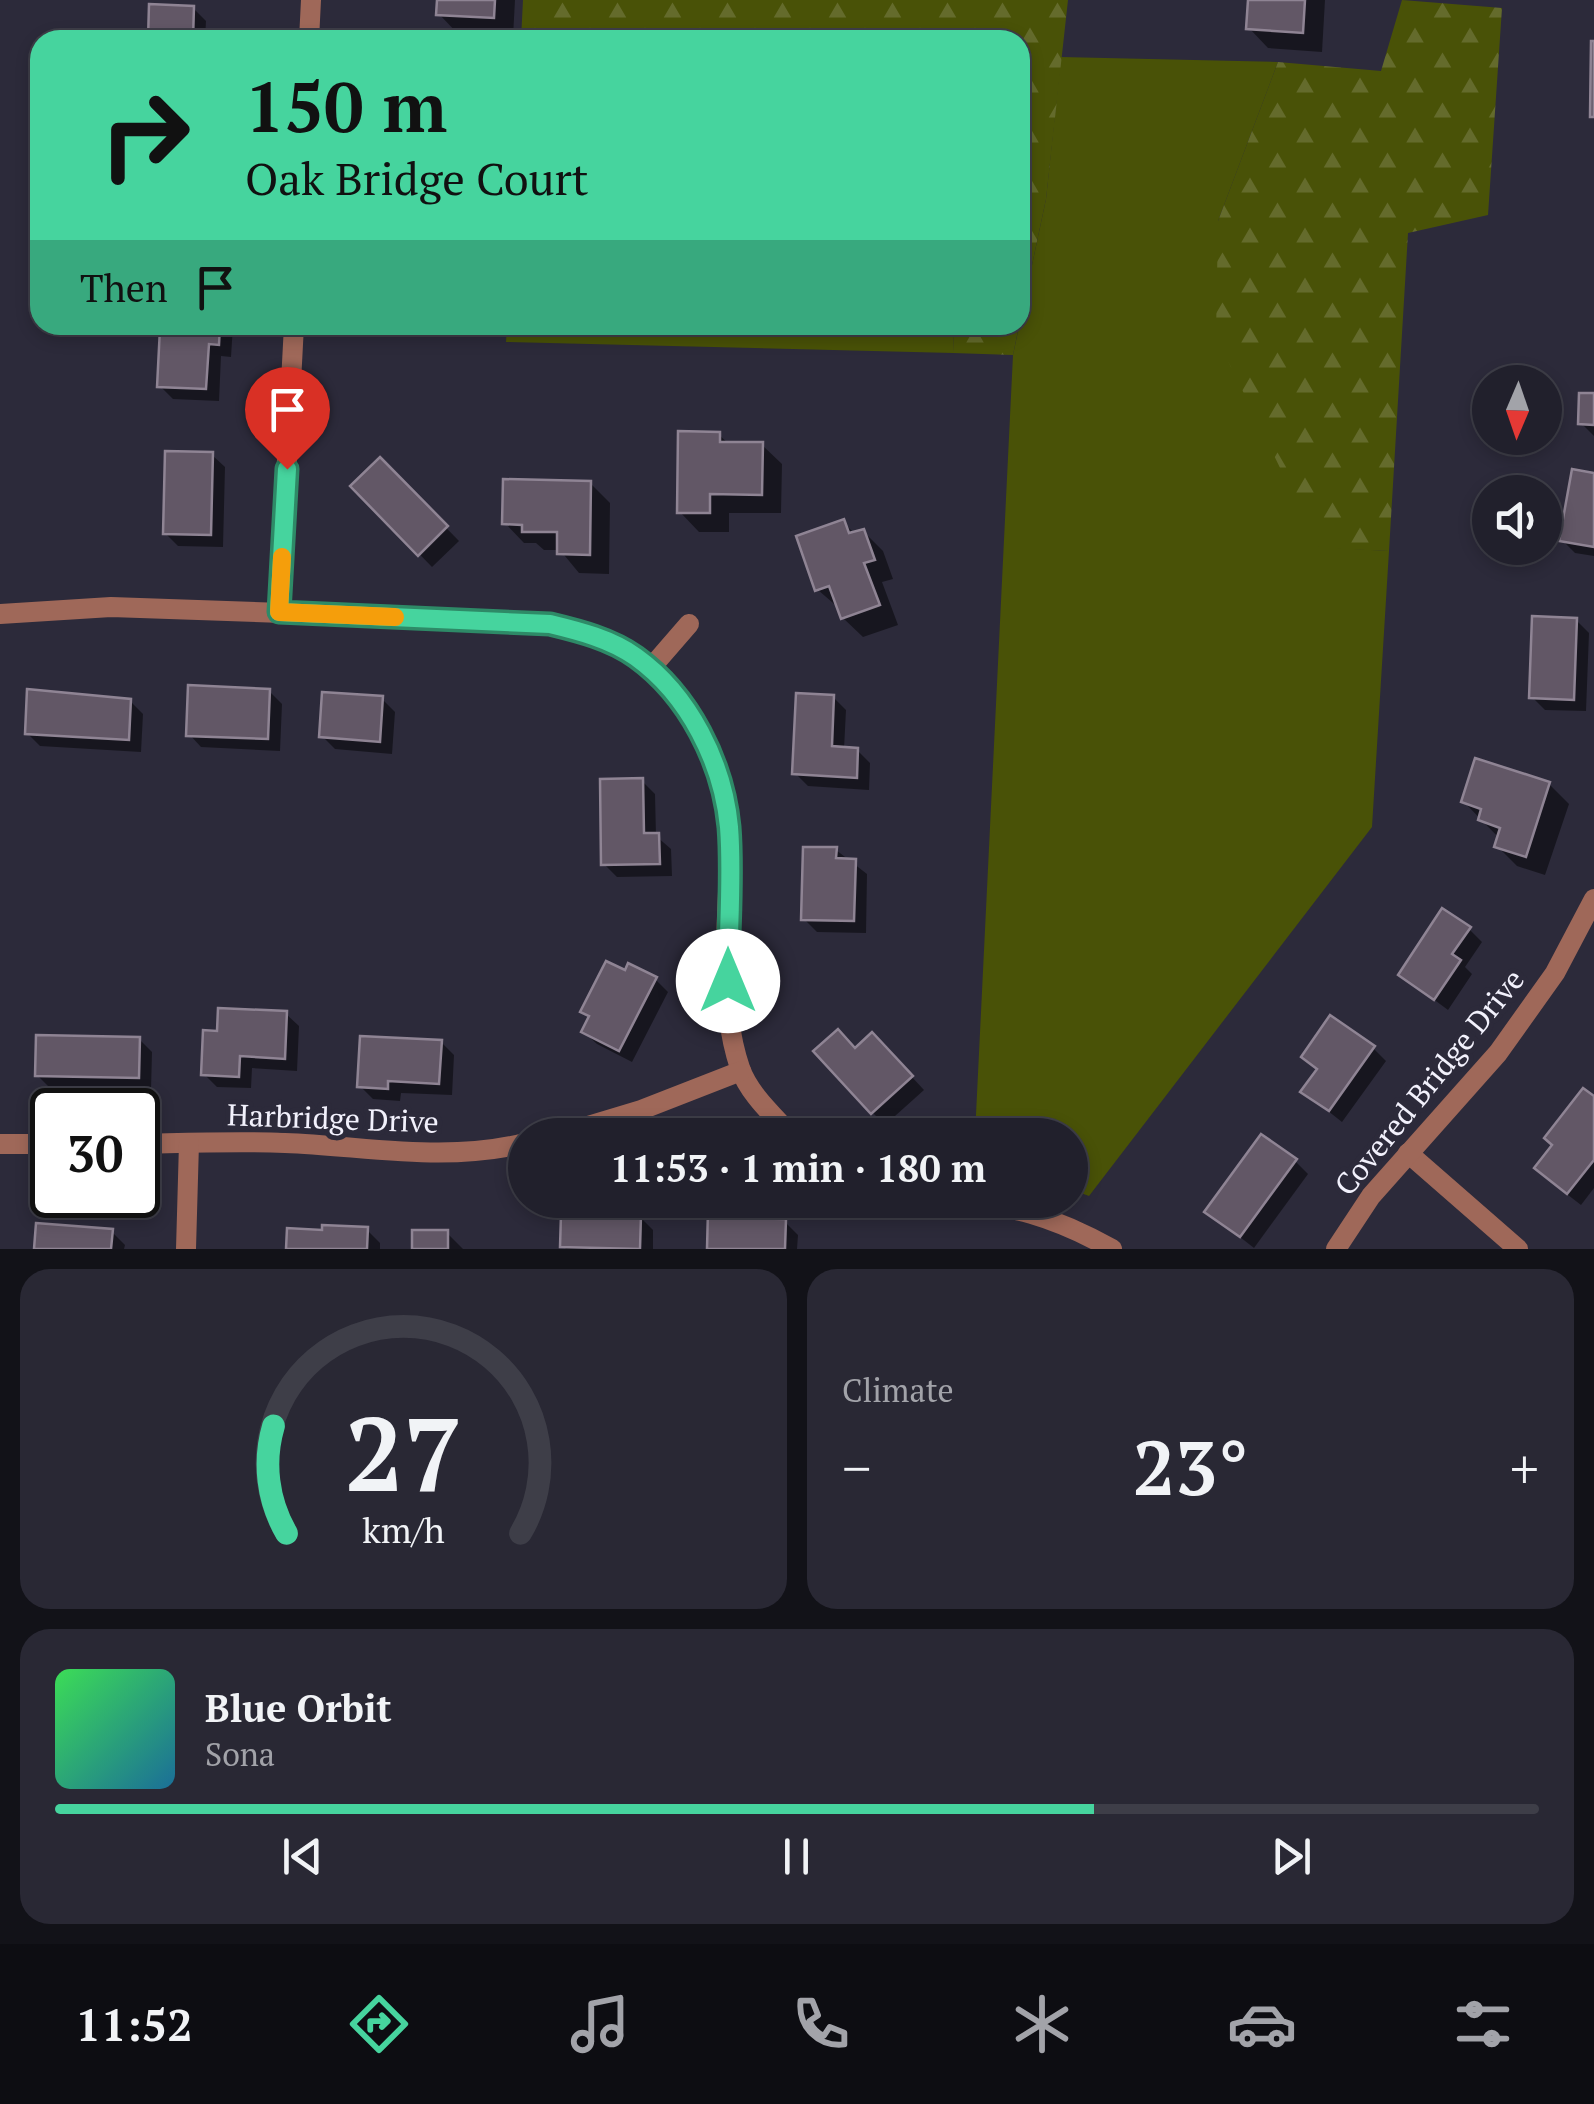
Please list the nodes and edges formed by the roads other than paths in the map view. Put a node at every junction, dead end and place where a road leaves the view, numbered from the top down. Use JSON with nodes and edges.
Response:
{"nodes":[{"id":1,"x":311,"y":0,"type":"edge"},
{"id":2,"x":310,"y":30,"type":"edge"},
{"id":3,"x":293,"y":335,"type":"edge"},
{"id":4,"x":279,"y":612,"type":"junction"},
{"id":5,"x":0,"y":614,"type":"edge"},
{"id":6,"x":689,"y":624,"type":"dead end"},
{"id":7,"x":650,"y":669,"type":"junction"},
{"id":8,"x":1594,"y":899,"type":"edge"},
{"id":9,"x":741,"y":1071,"type":"junction"},
{"id":10,"x":614,"y":1118,"type":"edge"},
{"id":11,"x":776,"y":1118,"type":"edge"},
{"id":12,"x":189,"y":1143,"type":"junction"},
{"id":13,"x":0,"y":1144,"type":"edge"},
{"id":14,"x":30,"y":1144,"type":"edge"},
{"id":15,"x":160,"y":1144,"type":"edge"},
{"id":16,"x":508,"y":1146,"type":"edge"},
{"id":17,"x":1408,"y":1153,"type":"junction"},
{"id":18,"x":1048,"y":1218,"type":"edge"},
{"id":19,"x":186,"y":1249,"type":"edge"},
{"id":20,"x":1112,"y":1249,"type":"edge"},
{"id":21,"x":1336,"y":1249,"type":"edge"},
{"id":22,"x":1518,"y":1249,"type":"edge"}],
"edges":[{"from":1,"to":2,"type":"street"},
{"from":3,"to":4,"type":"street"},
{"from":4,"to":5,"type":"street"},
{"from":4,"to":7,"type":"street"},
{"from":6,"to":7,"type":"street"},
{"from":7,"to":9,"type":"street"},
{"from":8,"to":17,"type":"street","name":"Covered Bridge Drive"},
{"from":9,"to":10,"type":"street"},
{"from":9,"to":11,"type":"street"},
{"from":12,"to":15,"type":"street","name":"Harbridge Drive"},
{"from":12,"to":16,"type":"street","name":"Harbridge Drive"},
{"from":12,"to":19,"type":"street"},
{"from":13,"to":14,"type":"street"},
{"from":17,"to":21,"type":"street","name":"Covered Bridge Drive"},
{"from":17,"to":22,"type":"street"},
{"from":18,"to":20,"type":"street"}]}
